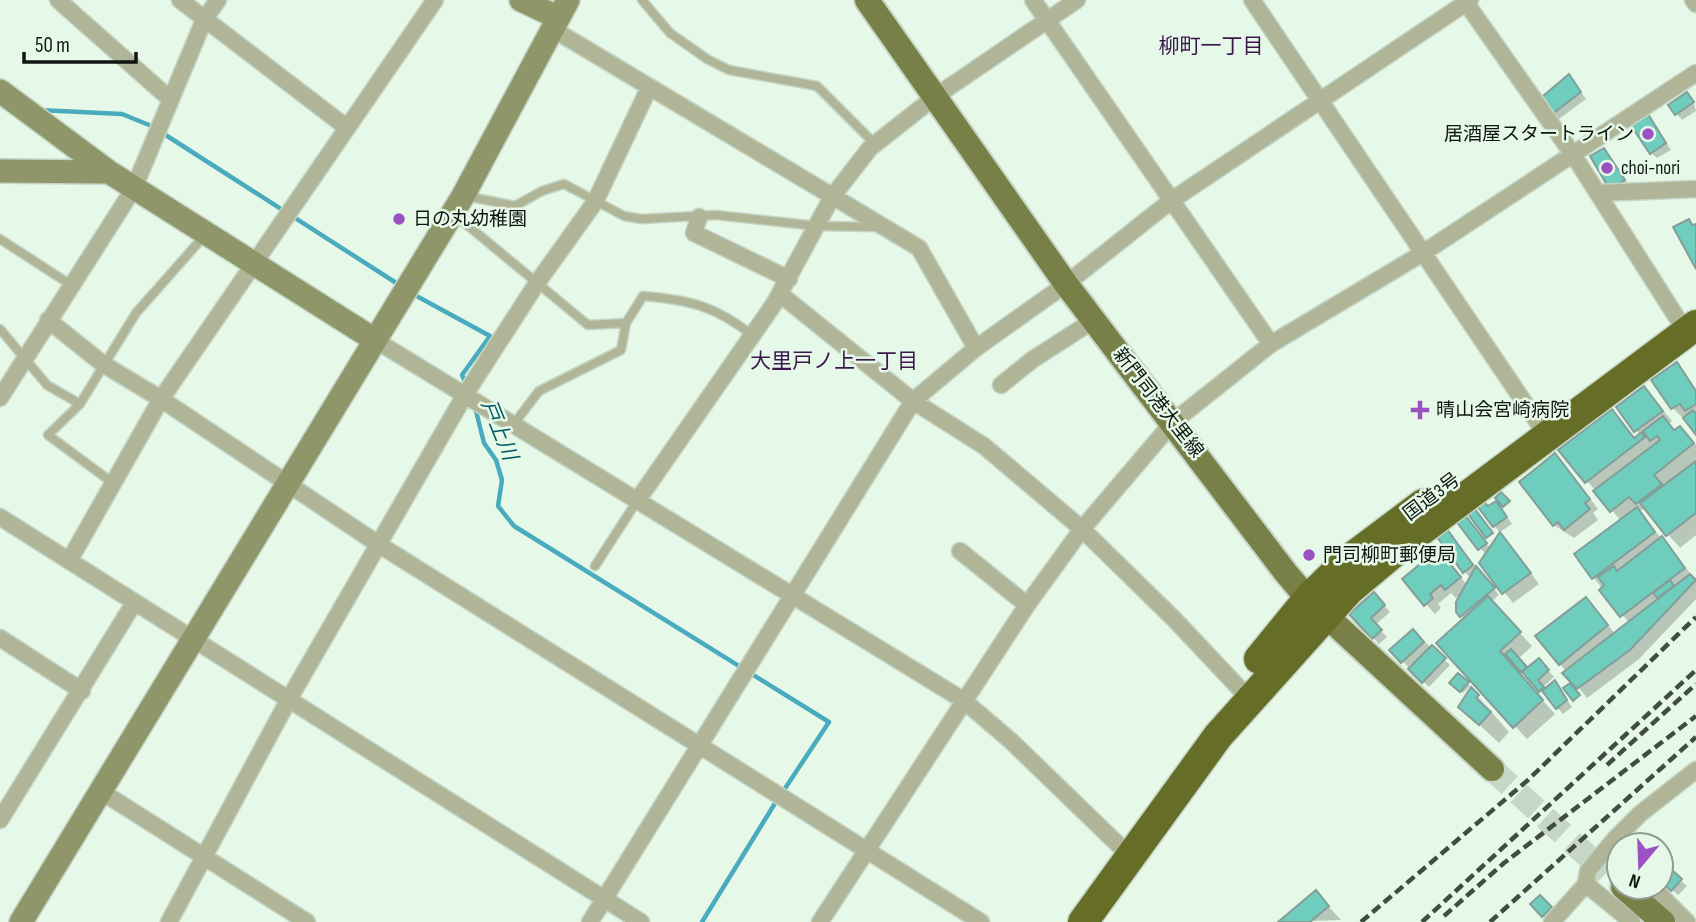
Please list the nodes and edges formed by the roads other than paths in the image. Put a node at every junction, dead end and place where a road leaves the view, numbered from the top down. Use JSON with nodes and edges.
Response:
{"nodes":[{"id":1,"x":58,"y":0,"type":"edge"},
{"id":2,"x":180,"y":0,"type":"edge"},
{"id":3,"x":218,"y":0,"type":"edge"},
{"id":4,"x":435,"y":0,"type":"edge"},
{"id":5,"x":521,"y":0,"type":"edge"},
{"id":6,"x":642,"y":0,"type":"edge"},
{"id":7,"x":867,"y":0,"type":"edge"},
{"id":8,"x":1033,"y":0,"type":"edge"},
{"id":9,"x":1077,"y":0,"type":"edge"},
{"id":10,"x":1252,"y":0,"type":"edge"},
{"id":11,"x":1467,"y":1,"type":"edge"},
{"id":12,"x":559,"y":15,"type":"edge"},
{"id":13,"x":204,"y":20,"type":"junction"},
{"id":14,"x":1046,"y":20,"type":"junction"},
{"id":15,"x":1696,"y":73,"type":"edge"},
{"id":16,"x":649,"y":88,"type":"junction"},
{"id":17,"x":0,"y":91,"type":"edge"},
{"id":18,"x":936,"y":96,"type":"junction"},
{"id":19,"x":170,"y":100,"type":"junction"},
{"id":20,"x":1318,"y":102,"type":"junction"},
{"id":21,"x":346,"y":127,"type":"junction"},
{"id":22,"x":875,"y":144,"type":"junction"},
{"id":23,"x":1574,"y":156,"type":"junction"},
{"id":24,"x":0,"y":170,"type":"edge"},
{"id":25,"x":109,"y":172,"type":"junction"},
{"id":26,"x":134,"y":188,"type":"junction"},
{"id":27,"x":1696,"y":189,"type":"edge"},
{"id":28,"x":1598,"y":193,"type":"junction"},
{"id":29,"x":832,"y":197,"type":"junction"},
{"id":30,"x":1172,"y":200,"type":"junction"},
{"id":31,"x":595,"y":202,"type":"junction"},
{"id":32,"x":458,"y":204,"type":"junction"},
{"id":33,"x":699,"y":217,"type":"junction"},
{"id":34,"x":817,"y":226,"type":"junction"},
{"id":35,"x":886,"y":227,"type":"junction"},
{"id":36,"x":207,"y":234,"type":"junction"},
{"id":37,"x":0,"y":239,"type":"edge"},
{"id":38,"x":1423,"y":253,"type":"junction"},
{"id":39,"x":256,"y":264,"type":"junction"},
{"id":40,"x":789,"y":279,"type":"junction"},
{"id":41,"x":537,"y":283,"type":"junction"},
{"id":42,"x":1066,"y":284,"type":"junction"},
{"id":43,"x":71,"y":285,"type":"junction"},
{"id":44,"x":780,"y":294,"type":"junction"},
{"id":45,"x":48,"y":320,"type":"junction"},
{"id":46,"x":1094,"y":320,"type":"junction"},
{"id":47,"x":1689,"y":320,"type":"edge"},
{"id":48,"x":626,"y":323,"type":"junction"},
{"id":49,"x":0,"y":329,"type":"edge"},
{"id":50,"x":752,"y":335,"type":"junction"},
{"id":51,"x":375,"y":340,"type":"junction"},
{"id":52,"x":1271,"y":344,"type":"junction"},
{"id":53,"x":976,"y":348,"type":"junction"},
{"id":54,"x":24,"y":359,"type":"junction"},
{"id":55,"x":103,"y":365,"type":"junction"},
{"id":56,"x":1001,"y":385,"type":"dead end"},
{"id":57,"x":466,"y":393,"type":"junction"},
{"id":58,"x":0,"y":398,"type":"edge"},
{"id":59,"x":161,"y":399,"type":"junction"},
{"id":60,"x":913,"y":401,"type":"junction"},
{"id":61,"x":80,"y":404,"type":"junction"},
{"id":62,"x":1173,"y":422,"type":"junction"},
{"id":63,"x":513,"y":425,"type":"junction"},
{"id":64,"x":1541,"y":428,"type":"junction"},
{"id":65,"x":113,"y":483,"type":"junction"},
{"id":66,"x":288,"y":486,"type":"junction"},
{"id":67,"x":637,"y":501,"type":"junction"},
{"id":68,"x":0,"y":517,"type":"edge"},
{"id":69,"x":1082,"y":528,"type":"junction"},
{"id":70,"x":378,"y":544,"type":"junction"},
{"id":71,"x":960,"y":551,"type":"dead end"},
{"id":72,"x":69,"y":561,"type":"junction"},
{"id":73,"x":594,"y":566,"type":"dead end"},
{"id":74,"x":794,"y":596,"type":"junction"},
{"id":75,"x":134,"y":603,"type":"junction"},
{"id":76,"x":1027,"y":605,"type":"junction"},
{"id":77,"x":1316,"y":606,"type":"junction"},
{"id":78,"x":0,"y":638,"type":"edge"},
{"id":79,"x":195,"y":638,"type":"junction"},
{"id":80,"x":1238,"y":688,"type":"junction"},
{"id":81,"x":82,"y":691,"type":"junction"},
{"id":82,"x":289,"y":699,"type":"junction"},
{"id":83,"x":962,"y":700,"type":"junction"},
{"id":84,"x":1218,"y":736,"type":"junction"},
{"id":85,"x":698,"y":746,"type":"junction"},
{"id":86,"x":1492,"y":769,"type":"tunnel mouth"},
{"id":87,"x":1696,"y":770,"type":"edge"},
{"id":88,"x":102,"y":792,"type":"junction"},
{"id":89,"x":0,"y":820,"type":"edge"},
{"id":90,"x":1632,"y":831,"type":"edge"},
{"id":91,"x":866,"y":850,"type":"junction"},
{"id":92,"x":1131,"y":856,"type":"junction"},
{"id":93,"x":204,"y":858,"type":"junction"},
{"id":94,"x":1605,"y":875,"type":"edge"},
{"id":95,"x":604,"y":900,"type":"junction"},
{"id":96,"x":1624,"y":901,"type":"edge"},
{"id":97,"x":1642,"y":901,"type":"edge"},
{"id":98,"x":1666,"y":901,"type":"edge"},
{"id":99,"x":21,"y":922,"type":"edge"},
{"id":100,"x":169,"y":922,"type":"edge"},
{"id":101,"x":307,"y":922,"type":"edge"},
{"id":102,"x":590,"y":922,"type":"edge"},
{"id":103,"x":641,"y":922,"type":"edge"},
{"id":104,"x":820,"y":922,"type":"edge"},
{"id":105,"x":981,"y":922,"type":"edge"},
{"id":106,"x":1083,"y":922,"type":"edge"},
{"id":107,"x":1552,"y":922,"type":"edge"},
{"id":108,"x":1632,"y":922,"type":"edge"},
{"id":109,"x":1663,"y":922,"type":"edge"},
{"id":110,"x":1687,"y":922,"type":"edge"}],
"edges":[{"from":1,"to":19,"type":"street"},
{"from":2,"to":13,"type":"street"},
{"from":3,"to":13,"type":"street"},
{"from":4,"to":21,"type":"street"},
{"from":5,"to":12,"type":"street"},
{"from":6,"to":22,"type":"lane"},
{"from":7,"to":18,"type":"main road","name":"新門司港大里線"},
{"from":8,"to":14,"type":"street"},
{"from":9,"to":14,"type":"street"},
{"from":10,"to":20,"type":"street"},
{"from":11,"to":20,"type":"street"},
{"from":11,"to":23,"type":"street"},
{"from":12,"to":16,"type":"street"},
{"from":12,"to":32,"type":"street"},
{"from":13,"to":19,"type":"street"},
{"from":13,"to":21,"type":"street"},
{"from":14,"to":18,"type":"street"},
{"from":14,"to":30,"type":"street"},
{"from":15,"to":23,"type":"street"},
{"from":16,"to":29,"type":"street"},
{"from":16,"to":31,"type":"street"},
{"from":17,"to":25,"type":"street"},
{"from":18,"to":22,"type":"street"},
{"from":18,"to":42,"type":"main road","name":"新門司港大里線"},
{"from":19,"to":26,"type":"street"},
{"from":20,"to":30,"type":"street"},
{"from":20,"to":38,"type":"street"},
{"from":21,"to":39,"type":"street"},
{"from":22,"to":29,"type":"street"},
{"from":23,"to":28,"type":"street"},
{"from":23,"to":38,"type":"street"},
{"from":24,"to":25,"type":"street"},
{"from":25,"to":26,"type":"street"},
{"from":26,"to":36,"type":"street"},
{"from":26,"to":43,"type":"street"},
{"from":27,"to":28,"type":"street"},
{"from":28,"to":47,"type":"street"},
{"from":29,"to":34,"type":"street"},
{"from":29,"to":35,"type":"street"},
{"from":30,"to":42,"type":"street"},
{"from":30,"to":52,"type":"street"},
{"from":31,"to":32,"type":"lane"},
{"from":31,"to":33,"type":"lane"},
{"from":31,"to":41,"type":"street"},
{"from":32,"to":41,"type":"lane"},
{"from":32,"to":51,"type":"street"},
{"from":33,"to":34,"type":"lane"},
{"from":33,"to":40,"type":"street"},
{"from":34,"to":35,"type":"lane"},
{"from":34,"to":40,"type":"street"},
{"from":35,"to":53,"type":"street"},
{"from":36,"to":39,"type":"street"},
{"from":36,"to":55,"type":"lane"},
{"from":37,"to":43,"type":"lane"},
{"from":38,"to":52,"type":"street"},
{"from":38,"to":64,"type":"street"},
{"from":39,"to":51,"type":"street"},
{"from":39,"to":59,"type":"street"},
{"from":40,"to":44,"type":"street"},
{"from":41,"to":48,"type":"lane"},
{"from":41,"to":57,"type":"street"},
{"from":42,"to":46,"type":"main road","name":"新門司港大里線"},
{"from":42,"to":53,"type":"street"},
{"from":43,"to":45,"type":"street"},
{"from":44,"to":50,"type":"street"},
{"from":44,"to":60,"type":"street"},
{"from":45,"to":54,"type":"street"},
{"from":45,"to":55,"type":"street"},
{"from":46,"to":56,"type":"street"},
{"from":46,"to":62,"type":"main road","name":"新門司港大里線"},
{"from":47,"to":64,"type":"highway","name":"国道3号"},
{"from":48,"to":50,"type":"lane"},
{"from":48,"to":63,"type":"lane"},
{"from":49,"to":54,"type":"lane"},
{"from":50,"to":67,"type":"street"},
{"from":51,"to":57,"type":"street"},
{"from":51,"to":66,"type":"street"},
{"from":52,"to":62,"type":"street"},
{"from":53,"to":60,"type":"street"},
{"from":54,"to":58,"type":"street"},
{"from":54,"to":61,"type":"lane"},
{"from":55,"to":59,"type":"street"},
{"from":55,"to":61,"type":"lane"},
{"from":57,"to":63,"type":"street"},
{"from":57,"to":70,"type":"street"},
{"from":59,"to":65,"type":"street"},
{"from":59,"to":66,"type":"street"},
{"from":60,"to":69,"type":"street"},
{"from":60,"to":74,"type":"street"},
{"from":61,"to":65,"type":"lane"},
{"from":62,"to":69,"type":"street"},
{"from":62,"to":77,"type":"main road","name":"新門司港大里線"},
{"from":63,"to":67,"type":"street"},
{"from":64,"to":77,"type":"highway","name":"国道3号"},
{"from":65,"to":72,"type":"street"},
{"from":66,"to":70,"type":"street"},
{"from":66,"to":79,"type":"street"},
{"from":67,"to":73,"type":"lane"},
{"from":67,"to":74,"type":"street"},
{"from":68,"to":72,"type":"street"},
{"from":69,"to":76,"type":"street"},
{"from":69,"to":80,"type":"street"},
{"from":70,"to":82,"type":"street"},
{"from":70,"to":85,"type":"street"},
{"from":71,"to":76,"type":"street"},
{"from":72,"to":75,"type":"street"},
{"from":74,"to":83,"type":"street"},
{"from":74,"to":85,"type":"street"},
{"from":75,"to":79,"type":"street"},
{"from":75,"to":81,"type":"street"},
{"from":76,"to":83,"type":"street"},
{"from":77,"to":80,"type":"highway","name":"国道3号"},
{"from":77,"to":84,"type":"highway","name":"国道3号"},
{"from":77,"to":86,"type":"main road","name":"新門司港大里線"},
{"from":78,"to":81,"type":"street"},
{"from":79,"to":82,"type":"street"},
{"from":79,"to":88,"type":"street"},
{"from":80,"to":84,"type":"highway","name":"国道3号"},
{"from":81,"to":89,"type":"street"},
{"from":82,"to":93,"type":"street"},
{"from":82,"to":95,"type":"street"},
{"from":83,"to":91,"type":"street"},
{"from":83,"to":92,"type":"street"},
{"from":84,"to":92,"type":"highway","name":"国道3号"},
{"from":85,"to":91,"type":"street"},
{"from":85,"to":95,"type":"street"},
{"from":87,"to":90,"type":"street"},
{"from":88,"to":93,"type":"street"},
{"from":88,"to":99,"type":"street"},
{"from":91,"to":104,"type":"street"},
{"from":91,"to":105,"type":"street"},
{"from":92,"to":106,"type":"highway","name":"国道3号"},
{"from":93,"to":100,"type":"street"},
{"from":93,"to":101,"type":"street"},
{"from":94,"to":107,"type":"street"},
{"from":95,"to":102,"type":"street"},
{"from":95,"to":103,"type":"street"},
{"from":96,"to":108,"type":"street"},
{"from":97,"to":109,"type":"main road"},
{"from":98,"to":110,"type":"street"}]}
